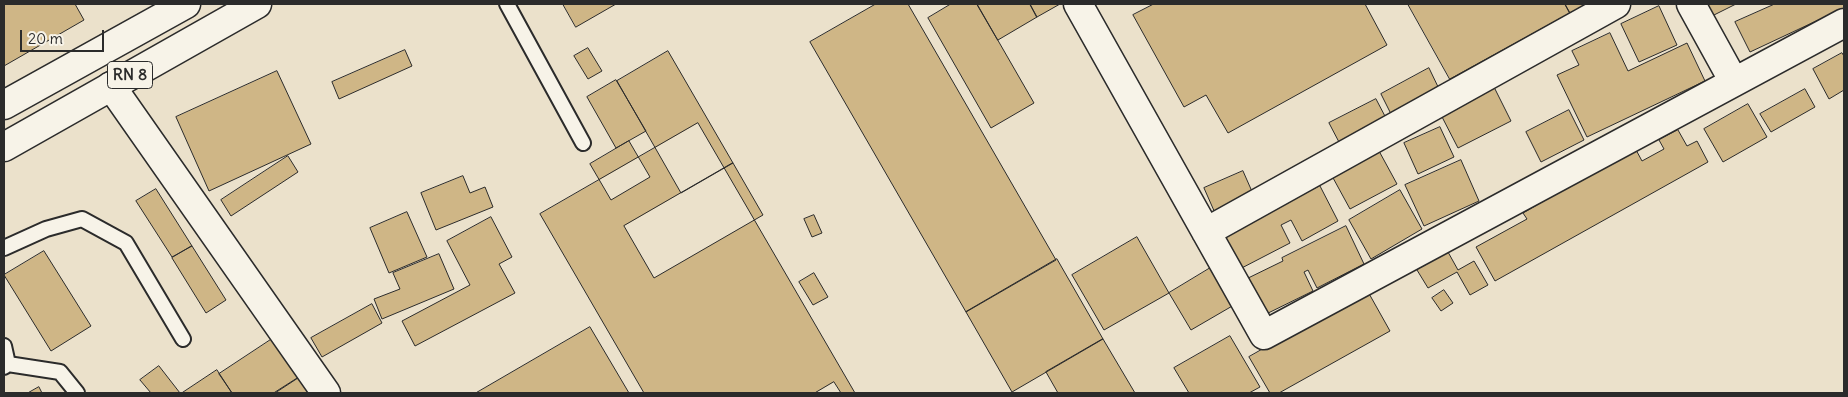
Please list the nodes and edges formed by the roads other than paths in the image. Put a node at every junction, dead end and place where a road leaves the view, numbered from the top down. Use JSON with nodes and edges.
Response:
{"nodes":[{"id":1,"x":186,"y":4,"type":"edge"},
{"id":2,"x":257,"y":4,"type":"edge"},
{"id":3,"x":507,"y":4,"type":"edge"},
{"id":4,"x":1078,"y":4,"type":"edge"},
{"id":5,"x":1616,"y":4,"type":"edge"},
{"id":6,"x":1690,"y":4,"type":"edge"},
{"id":7,"x":1844,"y":23,"type":"edge"},
{"id":8,"x":1734,"y":82,"type":"junction"},
{"id":9,"x":111,"y":86,"type":"junction"},
{"id":10,"x":4,"y":105,"type":"edge"},
{"id":11,"x":583,"y":143,"type":"dead end"},
{"id":12,"x":4,"y":147,"type":"edge"},
{"id":13,"x":1206,"y":232,"type":"junction"},
{"id":14,"x":4,"y":248,"type":"edge"},
{"id":15,"x":183,"y":339,"type":"dead end"},
{"id":16,"x":4,"y":346,"type":"edge"},
{"id":17,"x":6,"y":366,"type":"edge"},
{"id":18,"x":77,"y":393,"type":"edge"},
{"id":19,"x":326,"y":393,"type":"edge"}],
"edges":[{"from":1,"to":10,"type":"street","number":"RN 8"},
{"from":2,"to":9,"type":"street","number":"RN 8"},
{"from":3,"to":11,"type":"lane"},
{"from":4,"to":13,"type":"street"},
{"from":5,"to":13,"type":"street"},
{"from":6,"to":8,"type":"street"},
{"from":7,"to":8,"type":"street"},
{"from":8,"to":13,"type":"street"},
{"from":9,"to":12,"type":"street","number":"RN 8"},
{"from":9,"to":19,"type":"street"},
{"from":14,"to":15,"type":"lane"},
{"from":16,"to":17,"type":"lane"},
{"from":17,"to":18,"type":"lane"}]}
